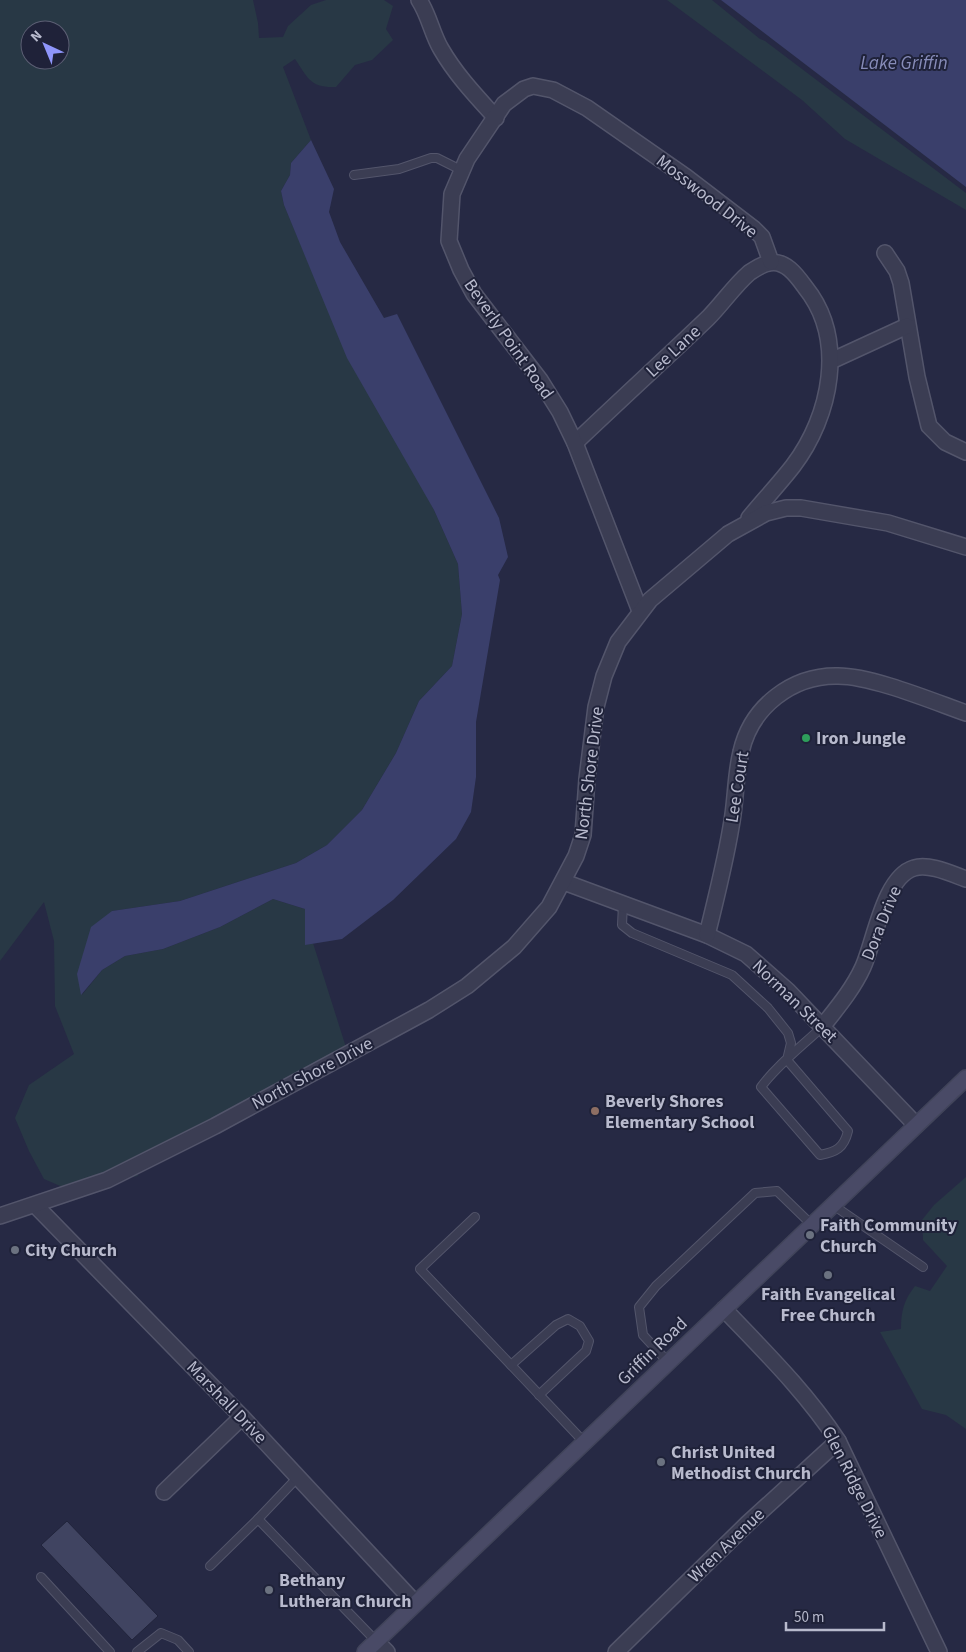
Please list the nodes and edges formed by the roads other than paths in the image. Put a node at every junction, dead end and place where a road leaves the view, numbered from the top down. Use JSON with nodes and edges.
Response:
{"nodes":[{"id":1,"x":419,"y":0,"type":"edge"},
{"id":2,"x":496,"y":118,"type":"junction"},
{"id":3,"x":461,"y":170,"type":"junction"},
{"id":4,"x":354,"y":175,"type":"dead end"},
{"id":5,"x":885,"y":253,"type":"dead end"},
{"id":6,"x":771,"y":262,"type":"junction"},
{"id":7,"x":907,"y":326,"type":"junction"},
{"id":8,"x":830,"y":361,"type":"junction"},
{"id":9,"x":575,"y":443,"type":"junction"},
{"id":10,"x":966,"y":452,"type":"edge"},
{"id":11,"x":743,"y":525,"type":"junction"},
{"id":12,"x":966,"y":547,"type":"edge"},
{"id":13,"x":640,"y":611,"type":"junction"},
{"id":14,"x":966,"y":713,"type":"edge"},
{"id":15,"x":966,"y":879,"type":"edge"},
{"id":16,"x":564,"y":882,"type":"junction"},
{"id":17,"x":623,"y":904,"type":"junction"},
{"id":18,"x":707,"y":935,"type":"junction"},
{"id":19,"x":822,"y":1027,"type":"junction"},
{"id":20,"x":787,"y":1060,"type":"junction"},
{"id":21,"x":966,"y":1078,"type":"edge"},
{"id":22,"x":916,"y":1125,"type":"junction"},
{"id":23,"x":35,"y":1204,"type":"junction"},
{"id":24,"x":833,"y":1205,"type":"junction"},
{"id":25,"x":0,"y":1216,"type":"edge"},
{"id":26,"x":475,"y":1217,"type":"dead end"},
{"id":27,"x":812,"y":1225,"type":"junction"},
{"id":28,"x":923,"y":1267,"type":"dead end"},
{"id":29,"x":724,"y":1309,"type":"junction"},
{"id":30,"x":668,"y":1362,"type":"junction"},
{"id":31,"x":511,"y":1365,"type":"junction"},
{"id":32,"x":540,"y":1395,"type":"junction"},
{"id":33,"x":242,"y":1417,"type":"junction"},
{"id":34,"x":838,"y":1441,"type":"junction"},
{"id":35,"x":584,"y":1442,"type":"junction"},
{"id":36,"x":298,"y":1477,"type":"junction"},
{"id":37,"x":164,"y":1492,"type":"dead end"},
{"id":38,"x":258,"y":1519,"type":"junction"},
{"id":39,"x":210,"y":1566,"type":"dead end"},
{"id":40,"x":41,"y":1577,"type":"dead end"},
{"id":41,"x":415,"y":1603,"type":"junction"},
{"id":42,"x":376,"y":1641,"type":"junction"},
{"id":43,"x":110,"y":1652,"type":"edge"},
{"id":44,"x":137,"y":1652,"type":"edge"},
{"id":45,"x":189,"y":1652,"type":"edge"},
{"id":46,"x":365,"y":1652,"type":"edge"},
{"id":47,"x":387,"y":1652,"type":"edge"},
{"id":48,"x":616,"y":1652,"type":"edge"},
{"id":49,"x":939,"y":1652,"type":"edge"}],
"edges":[{"from":1,"to":2,"type":"street"},
{"from":2,"to":3,"type":"street","name":"Beverly Point Road"},
{"from":2,"to":6,"type":"street","name":"Mosswood Drive"},
{"from":3,"to":4,"type":"lane"},
{"from":3,"to":9,"type":"street","name":"Beverly Point Road"},
{"from":5,"to":7,"type":"street"},
{"from":6,"to":8,"type":"street"},
{"from":6,"to":9,"type":"street","name":"Lee Lane"},
{"from":7,"to":8,"type":"street"},
{"from":7,"to":10,"type":"street"},
{"from":8,"to":11,"type":"street"},
{"from":9,"to":13,"type":"street","name":"Beverly Point Road"},
{"from":11,"to":12,"type":"street","name":"North Shore Drive"},
{"from":11,"to":13,"type":"street","name":"North Shore Drive"},
{"from":13,"to":16,"type":"street","name":"North Shore Drive"},
{"from":14,"to":18,"type":"street","name":"Lee Court"},
{"from":15,"to":19,"type":"street","name":"Dora Drive"},
{"from":16,"to":17,"type":"street","name":"Norman Street"},
{"from":16,"to":23,"type":"street","name":"North Shore Drive"},
{"from":17,"to":18,"type":"street","name":"Norman Street"},
{"from":17,"to":20,"type":"lane"},
{"from":18,"to":19,"type":"street","name":"Norman Street"},
{"from":19,"to":20,"type":"lane"},
{"from":19,"to":22,"type":"street","name":"Norman Street"},
{"from":20,"to":20,"type":"lane"},
{"from":21,"to":22,"type":"street","name":"Griffin Road"},
{"from":22,"to":24,"type":"street","name":"Griffin Road"},
{"from":23,"to":25,"type":"street","name":"North Shore Drive"},
{"from":23,"to":33,"type":"street","name":"Marshall Drive"},
{"from":24,"to":27,"type":"street","name":"Griffin Road"},
{"from":24,"to":28,"type":"lane"},
{"from":26,"to":31,"type":"lane"},
{"from":27,"to":29,"type":"street","name":"Griffin Road"},
{"from":27,"to":30,"type":"lane"},
{"from":29,"to":30,"type":"street","name":"Griffin Road"},
{"from":29,"to":34,"type":"street","name":"Glen Ridge Drive"},
{"from":30,"to":35,"type":"street","name":"Griffin Road"},
{"from":31,"to":32,"type":"lane"},
{"from":31,"to":32,"type":"lane"},
{"from":32,"to":35,"type":"lane"},
{"from":33,"to":36,"type":"street","name":"Marshall Drive"},
{"from":33,"to":37,"type":"street"},
{"from":34,"to":48,"type":"street","name":"Wren Avenue"},
{"from":34,"to":49,"type":"street","name":"Glen Ridge Drive"},
{"from":35,"to":41,"type":"street","name":"Griffin Road"},
{"from":36,"to":38,"type":"lane"},
{"from":36,"to":41,"type":"street","name":"Marshall Drive"},
{"from":38,"to":39,"type":"lane"},
{"from":38,"to":42,"type":"lane"},
{"from":40,"to":43,"type":"lane"},
{"from":41,"to":42,"type":"street","name":"Griffin Road"},
{"from":42,"to":46,"type":"street","name":"Griffin Road"},
{"from":42,"to":47,"type":"street"},
{"from":44,"to":45,"type":"lane"}]}
